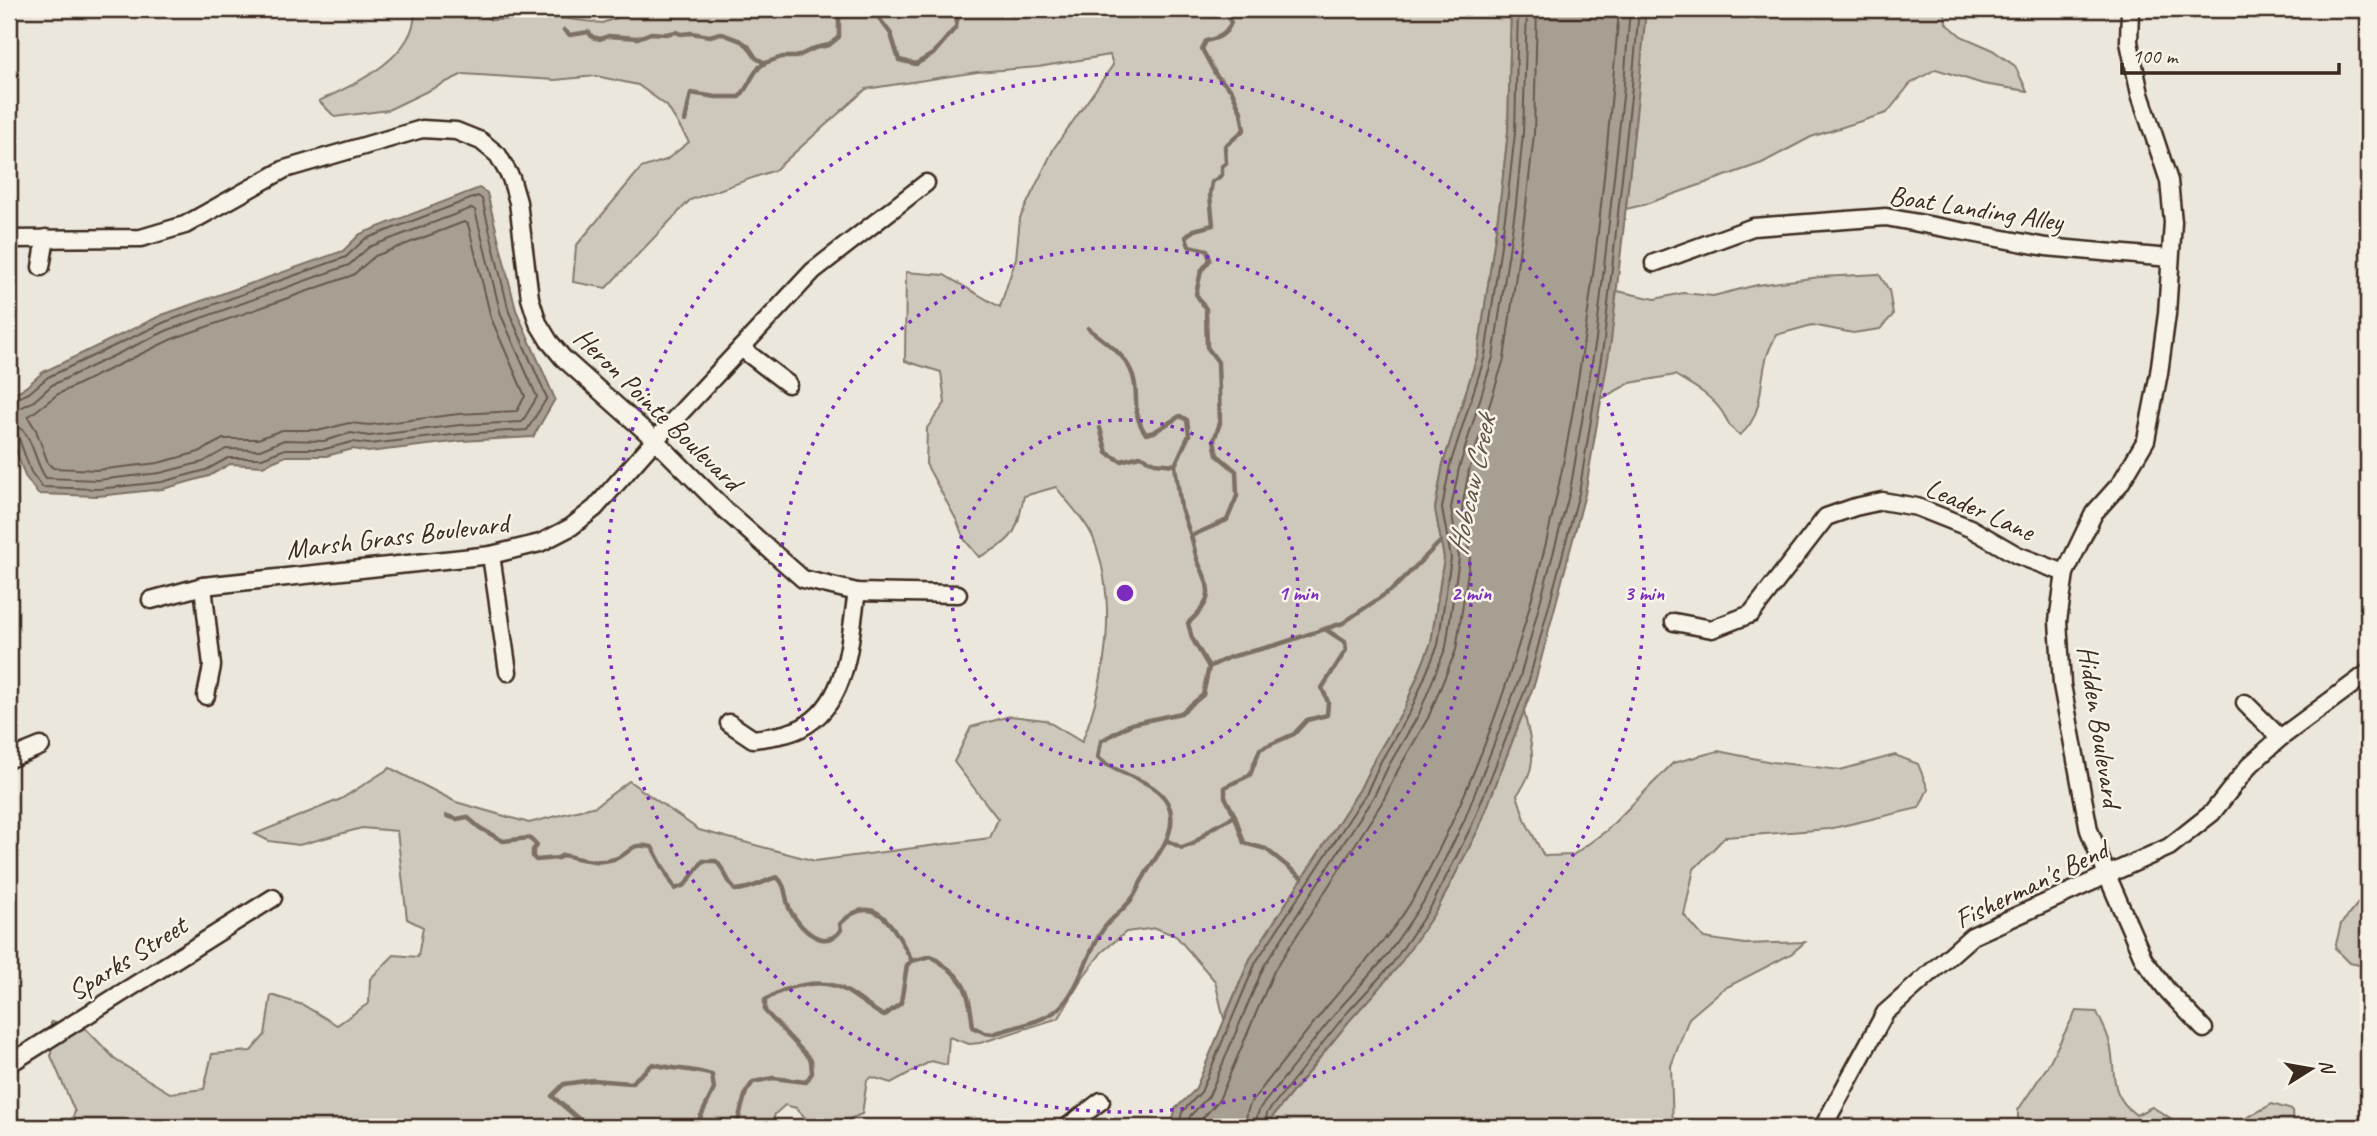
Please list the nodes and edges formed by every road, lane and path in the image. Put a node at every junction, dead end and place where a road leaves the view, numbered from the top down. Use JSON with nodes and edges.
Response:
{"nodes":[{"id":1,"x":2130,"y":9,"type":"edge"},
{"id":2,"x":926,"y":183,"type":"dead end"},
{"id":3,"x":46,"y":238,"type":"junction"},
{"id":4,"x":9,"y":239,"type":"edge"},
{"id":5,"x":2170,"y":258,"type":"junction"},
{"id":6,"x":1654,"y":263,"type":"dead end"},
{"id":7,"x":41,"y":267,"type":"dead end"},
{"id":8,"x":741,"y":348,"type":"junction"},
{"id":9,"x":789,"y":383,"type":"dead end"},
{"id":10,"x":655,"y":440,"type":"junction"},
{"id":11,"x":491,"y":555,"type":"junction"},
{"id":12,"x":2065,"y":573,"type":"junction"},
{"id":13,"x":203,"y":586,"type":"junction"},
{"id":14,"x":858,"y":592,"type":"junction"},
{"id":15,"x":958,"y":594,"type":"dead end"},
{"id":16,"x":151,"y":600,"type":"dead end"},
{"id":17,"x":1674,"y":622,"type":"dead end"},
{"id":18,"x":508,"y":672,"type":"dead end"},
{"id":19,"x":2368,"y":674,"type":"edge"},
{"id":20,"x":206,"y":696,"type":"dead end"},
{"id":21,"x":2245,"y":703,"type":"dead end"},
{"id":22,"x":729,"y":723,"type":"dead end"},
{"id":23,"x":2280,"y":738,"type":"junction"},
{"id":24,"x":41,"y":746,"type":"dead end"},
{"id":25,"x":9,"y":759,"type":"edge"},
{"id":26,"x":2107,"y":875,"type":"junction"},
{"id":27,"x":273,"y":898,"type":"dead end"},
{"id":28,"x":2204,"y":1029,"type":"dead end"},
{"id":29,"x":9,"y":1063,"type":"edge"},
{"id":30,"x":1101,"y":1101,"type":"dead end"},
{"id":31,"x":1067,"y":1127,"type":"edge"},
{"id":32,"x":1823,"y":1127,"type":"edge"}],
"edges":[{"from":1,"to":5,"type":"street","name":"Hidden Boulevard"},
{"from":2,"to":8,"type":"street","name":"Marsh Grass Boulevard"},
{"from":3,"to":4,"type":"street","name":"Heron Pointe Boulevard"},
{"from":3,"to":7,"type":"street"},
{"from":3,"to":10,"type":"street","name":"Heron Pointe Boulevard"},
{"from":5,"to":6,"type":"street","name":"Boat Landing Alley"},
{"from":5,"to":12,"type":"street","name":"Hidden Boulevard"},
{"from":8,"to":9,"type":"street"},
{"from":8,"to":10,"type":"street","name":"Marsh Grass Boulevard"},
{"from":10,"to":11,"type":"street","name":"Marsh Grass Boulevard"},
{"from":10,"to":14,"type":"street","name":"Heron Pointe Boulevard"},
{"from":11,"to":13,"type":"street","name":"Marsh Grass Boulevard"},
{"from":11,"to":18,"type":"street"},
{"from":12,"to":17,"type":"street","name":"Leader Lane"},
{"from":12,"to":26,"type":"street","name":"Hidden Boulevard"},
{"from":13,"to":16,"type":"street","name":"Marsh Grass Boulevard"},
{"from":13,"to":20,"type":"street"},
{"from":14,"to":15,"type":"street","name":"Heron Pointe Boulevard"},
{"from":14,"to":22,"type":"street"},
{"from":19,"to":23,"type":"street","name":"Fisherman's Bend"},
{"from":21,"to":23,"type":"street"},
{"from":23,"to":26,"type":"street","name":"Fisherman's Bend"},
{"from":24,"to":25,"type":"street"},
{"from":26,"to":28,"type":"street","name":"Hidden Boulevard"},
{"from":26,"to":32,"type":"street","name":"Fisherman's Bend"},
{"from":27,"to":29,"type":"street","name":"Sparks Street"},
{"from":30,"to":31,"type":"street"}]}
